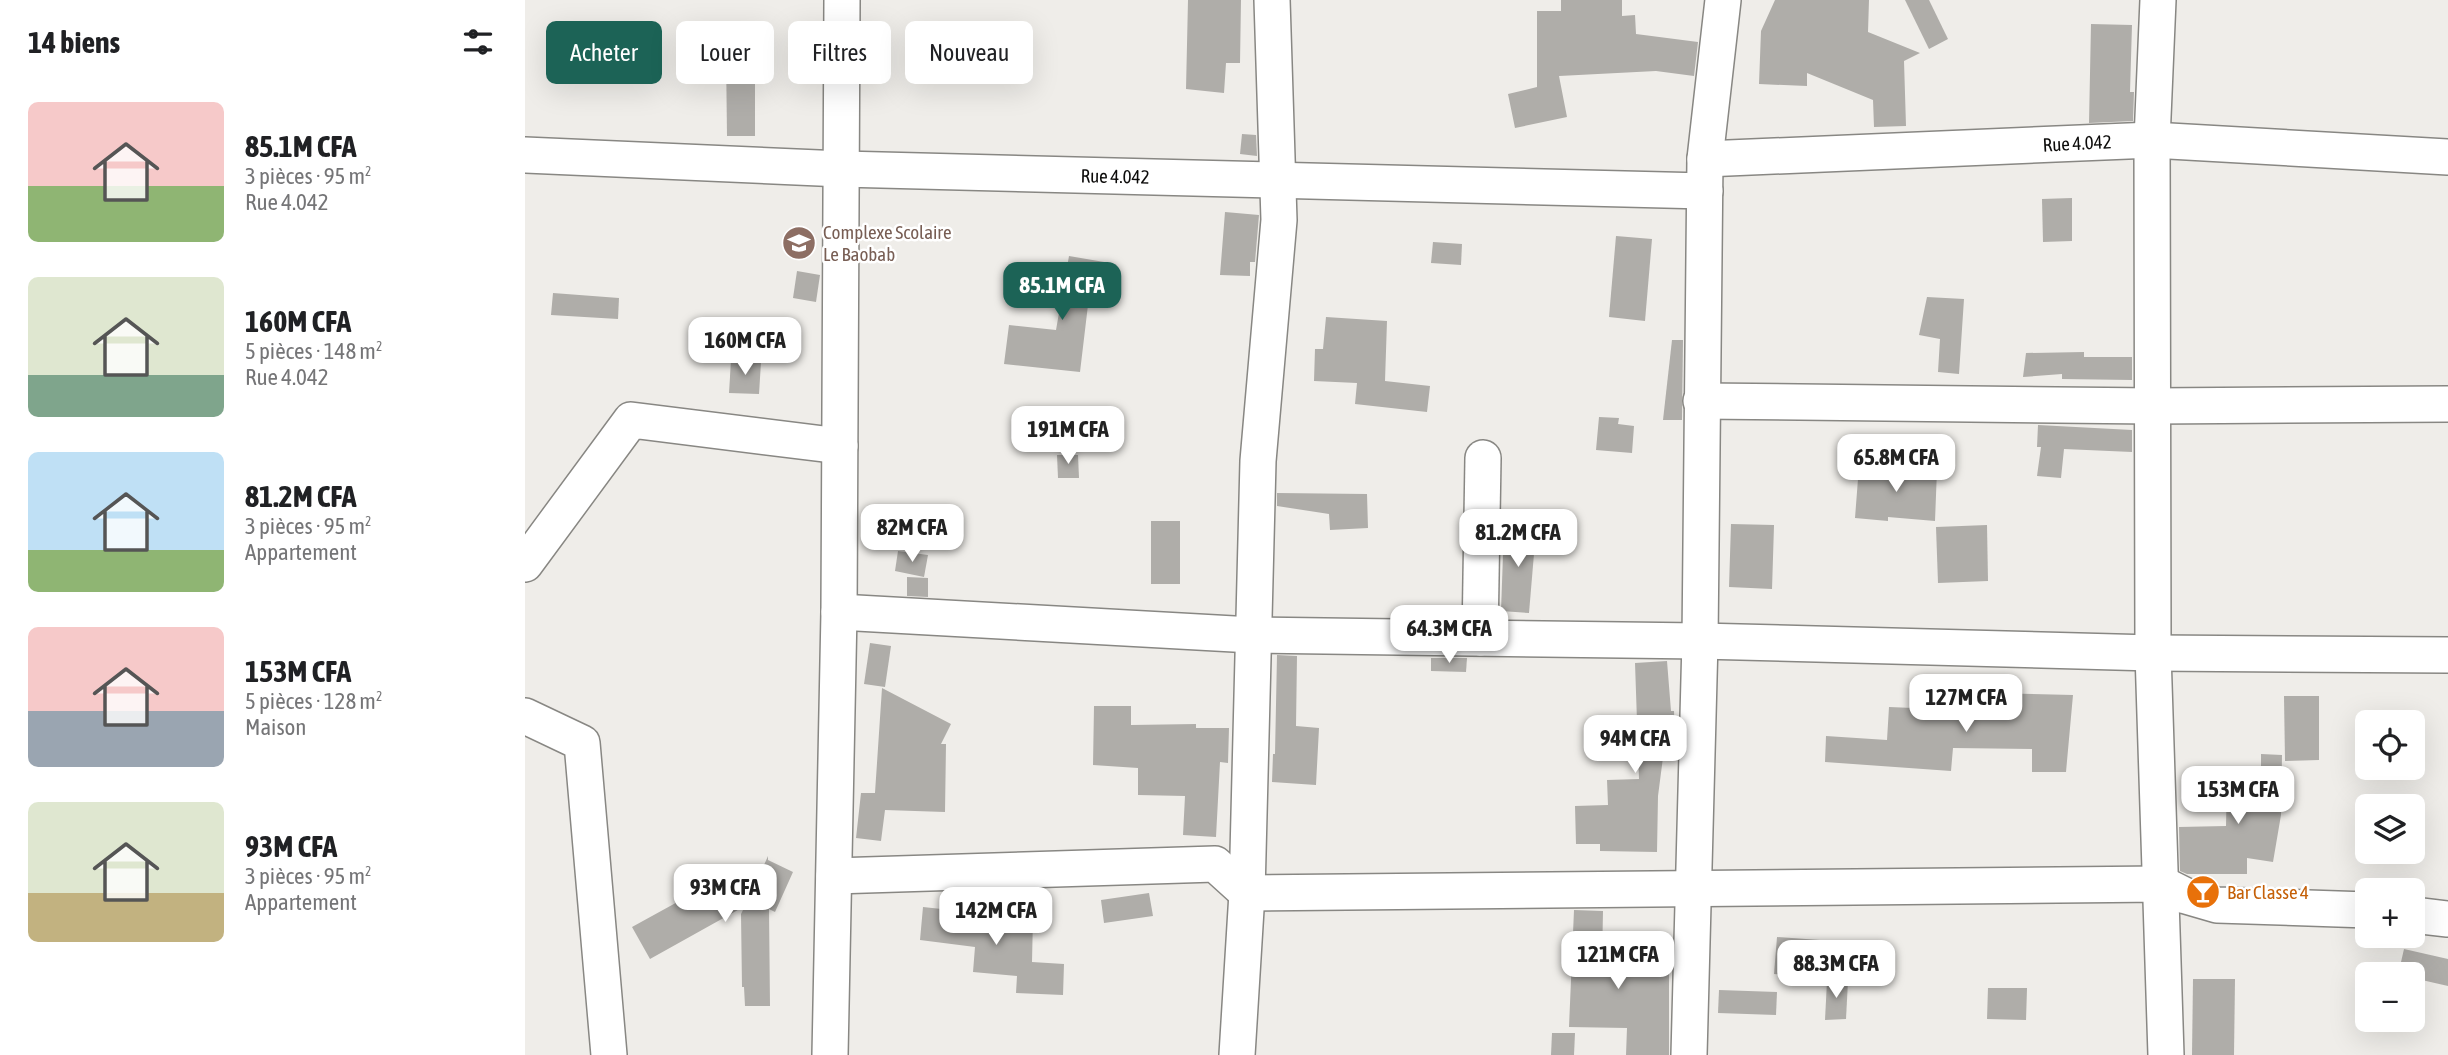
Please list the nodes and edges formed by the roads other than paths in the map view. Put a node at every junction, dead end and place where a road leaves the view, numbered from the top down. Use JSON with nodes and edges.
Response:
{"nodes":[{"id":1,"x":842,"y":0,"type":"edge"},
{"id":2,"x":1272,"y":0,"type":"edge"},
{"id":3,"x":1723,"y":0,"type":"edge"},
{"id":4,"x":2158,"y":0,"type":"edge"},
{"id":5,"x":2152,"y":140,"type":"junction"},
{"id":6,"x":525,"y":155,"type":"edge"},
{"id":7,"x":2448,"y":157,"type":"edge"},
{"id":8,"x":842,"y":169,"type":"junction"},
{"id":9,"x":1705,"y":175,"type":"junction"},
{"id":10,"x":1278,"y":180,"type":"junction"},
{"id":11,"x":1701,"y":401,"type":"junction"},
{"id":12,"x":2448,"y":404,"type":"edge"},
{"id":13,"x":2154,"y":406,"type":"junction"},
{"id":14,"x":840,"y":446,"type":"junction"},
{"id":15,"x":1483,"y":458,"type":"dead end"},
{"id":16,"x":525,"y":564,"type":"edge"},
{"id":17,"x":839,"y":612,"type":"junction"},
{"id":18,"x":1252,"y":635,"type":"junction"},
{"id":19,"x":1480,"y":638,"type":"junction"},
{"id":20,"x":1700,"y":641,"type":"junction"},
{"id":21,"x":2153,"y":653,"type":"junction"},
{"id":22,"x":2448,"y":655,"type":"edge"},
{"id":23,"x":525,"y":716,"type":"edge"},
{"id":24,"x":834,"y":876,"type":"junction"},
{"id":25,"x":2162,"y":884,"type":"junction"},
{"id":26,"x":1693,"y":888,"type":"junction"},
{"id":27,"x":1247,"y":893,"type":"junction"},
{"id":28,"x":2355,"y":910,"type":"edge"},
{"id":29,"x":2425,"y":916,"type":"edge"},
{"id":30,"x":2448,"y":919,"type":"edge"},
{"id":31,"x":609,"y":1055,"type":"edge"},
{"id":32,"x":830,"y":1055,"type":"edge"},
{"id":33,"x":1237,"y":1055,"type":"edge"},
{"id":34,"x":1689,"y":1055,"type":"edge"},
{"id":35,"x":2166,"y":1055,"type":"edge"}],
"edges":[{"from":1,"to":8,"type":"street"},
{"from":2,"to":10,"type":"street"},
{"from":3,"to":9,"type":"street"},
{"from":4,"to":5,"type":"street"},
{"from":5,"to":7,"type":"street","name":"Rue 4.042"},
{"from":5,"to":9,"type":"street","name":"Rue 4.042"},
{"from":5,"to":13,"type":"street"},
{"from":6,"to":8,"type":"street","name":"Rue 4.042"},
{"from":8,"to":10,"type":"street","name":"Rue 4.042"},
{"from":8,"to":14,"type":"street"},
{"from":9,"to":10,"type":"street","name":"Rue 4.042"},
{"from":9,"to":11,"type":"street"},
{"from":10,"to":18,"type":"street"},
{"from":11,"to":13,"type":"street"},
{"from":11,"to":20,"type":"street"},
{"from":12,"to":13,"type":"street"},
{"from":13,"to":21,"type":"street"},
{"from":14,"to":16,"type":"street"},
{"from":14,"to":17,"type":"street"},
{"from":15,"to":19,"type":"street"},
{"from":17,"to":18,"type":"street"},
{"from":17,"to":24,"type":"street"},
{"from":18,"to":19,"type":"street"},
{"from":18,"to":27,"type":"street"},
{"from":19,"to":20,"type":"street"},
{"from":20,"to":21,"type":"street"},
{"from":20,"to":26,"type":"street"},
{"from":21,"to":22,"type":"street"},
{"from":21,"to":25,"type":"street"},
{"from":23,"to":31,"type":"street"},
{"from":24,"to":27,"type":"street"},
{"from":24,"to":32,"type":"street"},
{"from":25,"to":26,"type":"street"},
{"from":25,"to":28,"type":"street"},
{"from":25,"to":35,"type":"street"},
{"from":26,"to":27,"type":"street"},
{"from":26,"to":34,"type":"street"},
{"from":27,"to":33,"type":"street"},
{"from":29,"to":30,"type":"street"}]}
